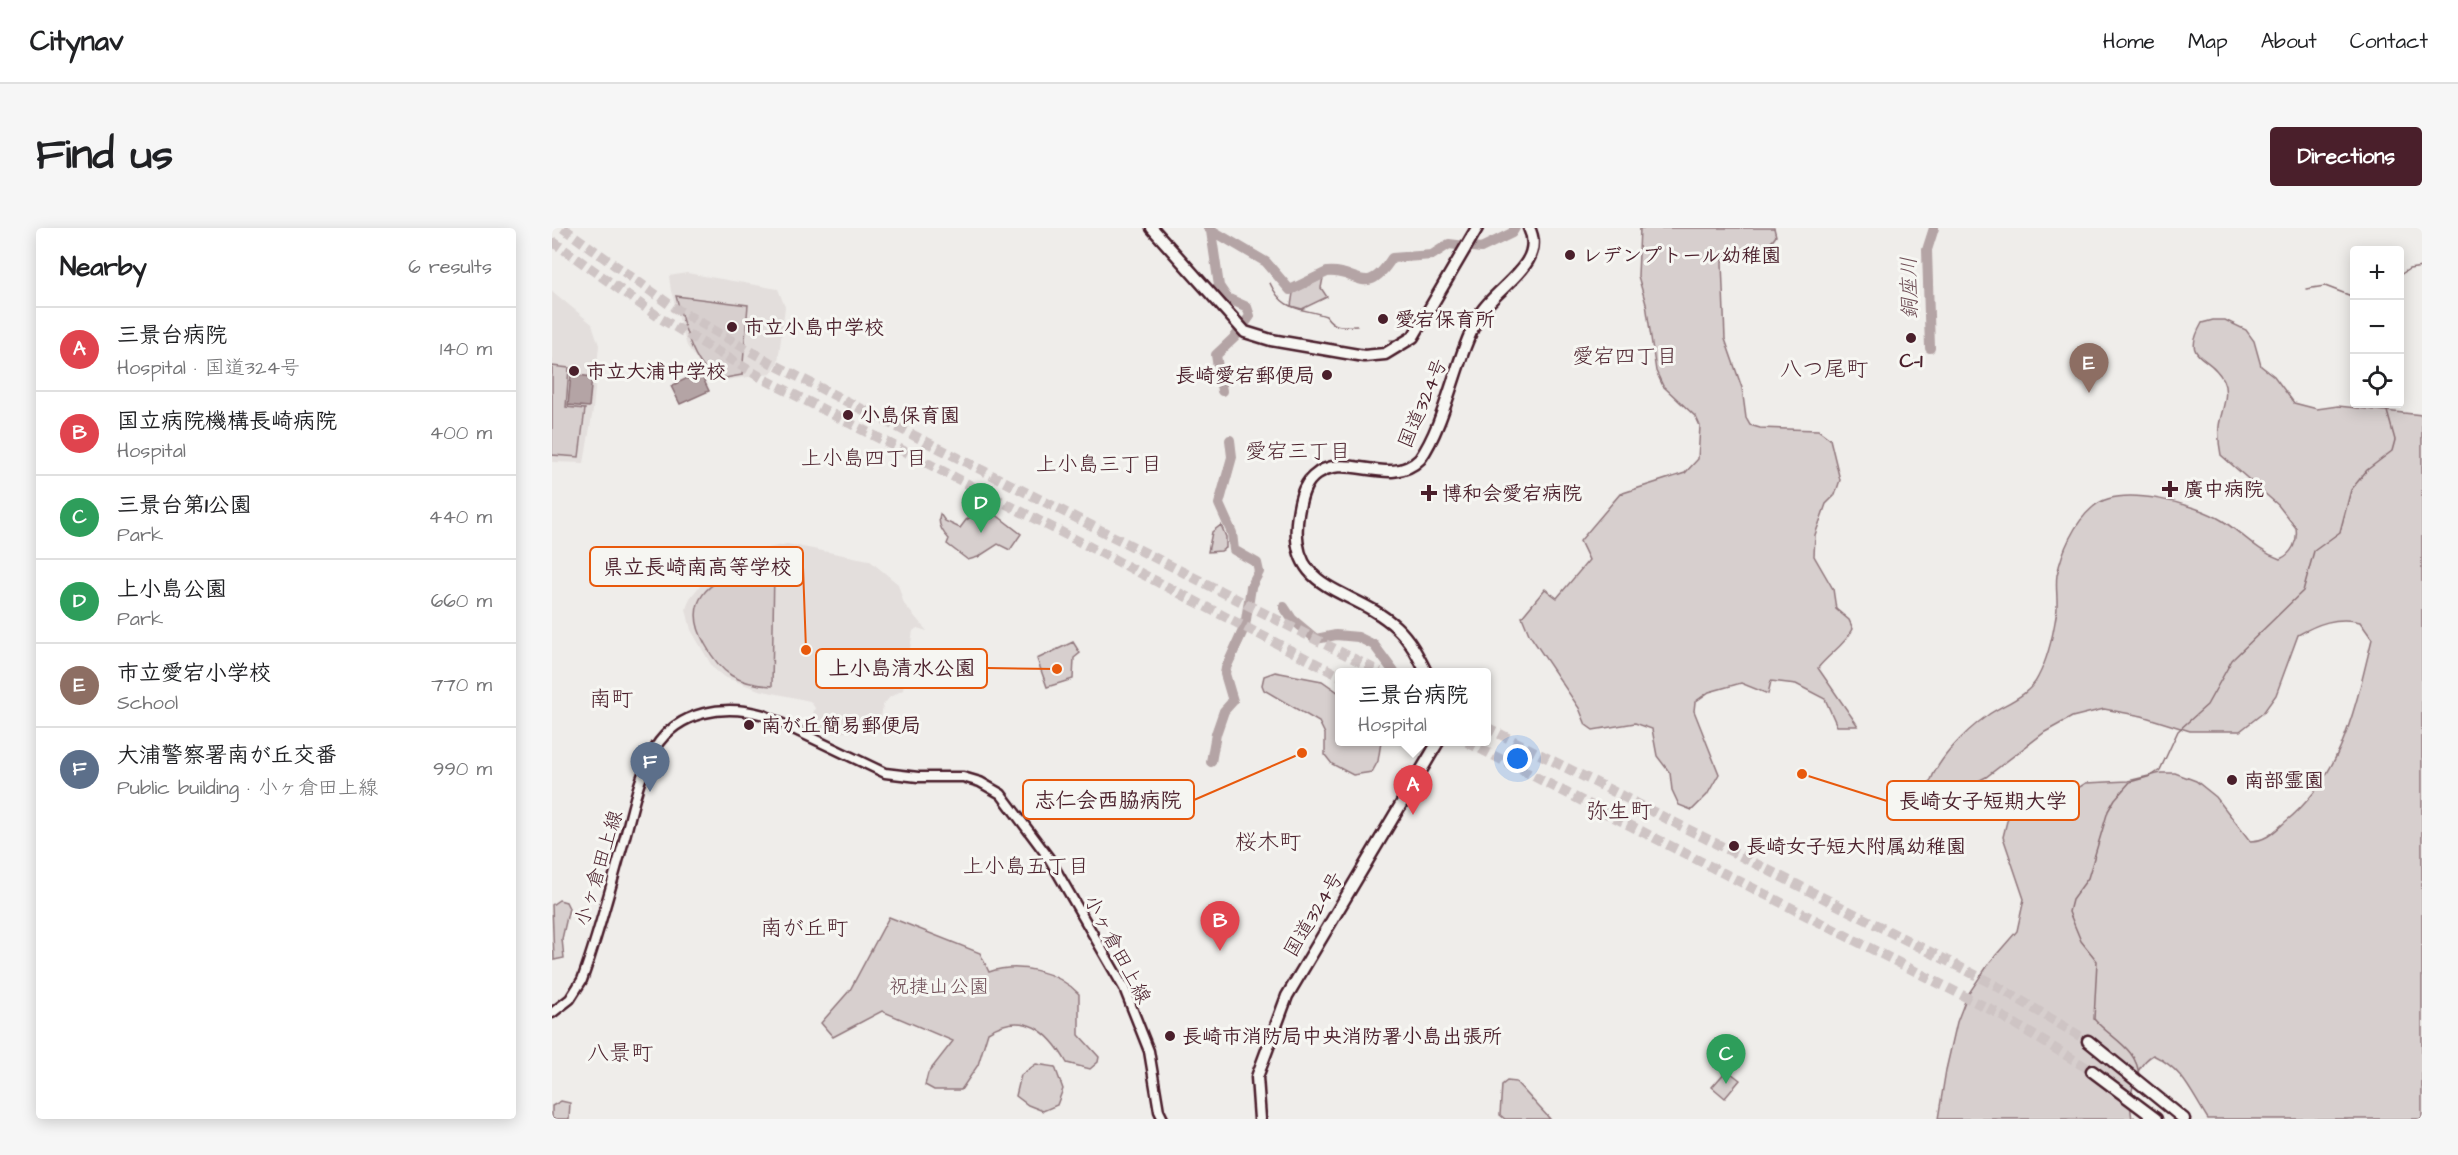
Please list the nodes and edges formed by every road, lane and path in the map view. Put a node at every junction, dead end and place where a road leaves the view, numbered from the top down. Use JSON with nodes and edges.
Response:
{"nodes":[{"id":1,"x":1152,"y":228,"type":"edge"},
{"id":2,"x":1477,"y":228,"type":"edge"},
{"id":3,"x":1529,"y":228,"type":"edge"},
{"id":4,"x":1424,"y":668,"type":"edge"},
{"id":5,"x":1435,"y":746,"type":"edge"},
{"id":6,"x":553,"y":1013,"type":"edge"},
{"id":7,"x":2088,"y":1041,"type":"tunnel mouth"},
{"id":8,"x":2092,"y":1071,"type":"tunnel mouth"},
{"id":9,"x":2114,"y":1087,"type":"junction"},
{"id":10,"x":2154,"y":1095,"type":"junction"},
{"id":11,"x":1163,"y":1119,"type":"edge"},
{"id":12,"x":1260,"y":1119,"type":"edge"},
{"id":13,"x":2147,"y":1119,"type":"edge"},
{"id":14,"x":2156,"y":1119,"type":"edge"},
{"id":15,"x":2175,"y":1119,"type":"edge"},
{"id":16,"x":2184,"y":1119,"type":"edge"}],
"edges":[{"from":1,"to":2,"type":"highway","name":"国道324号"},
{"from":3,"to":4,"type":"highway","name":"国道324号"},
{"from":5,"to":12,"type":"highway","name":"国道324号"},
{"from":6,"to":11,"type":"main road","name":"小ヶ倉田上線"},
{"from":7,"to":10,"type":"highway"},
{"from":8,"to":9,"type":"highway"},
{"from":9,"to":13,"type":"highway"},
{"from":9,"to":14,"type":"highway"},
{"from":10,"to":15,"type":"highway"},
{"from":10,"to":16,"type":"highway"}]}
